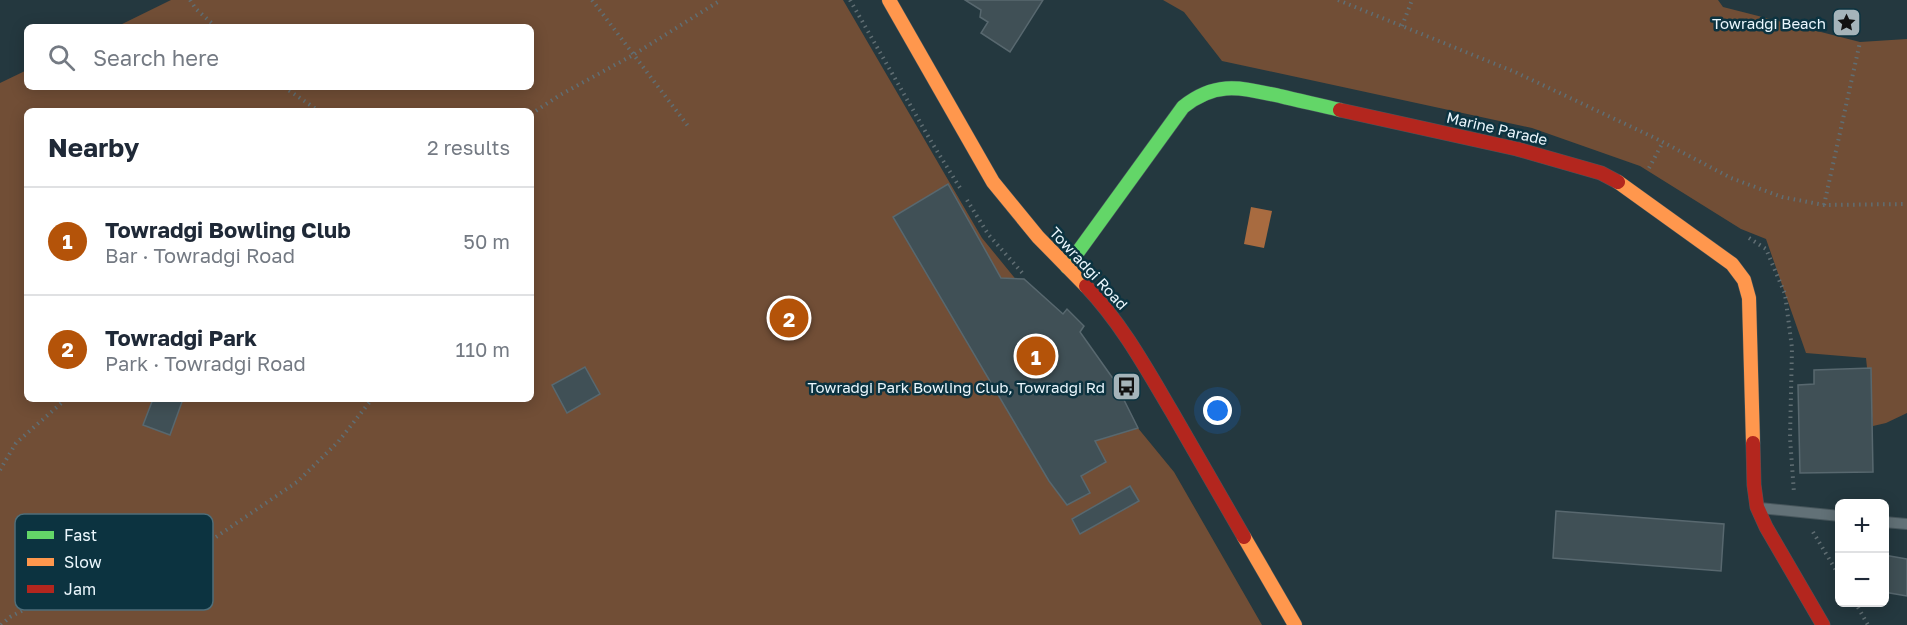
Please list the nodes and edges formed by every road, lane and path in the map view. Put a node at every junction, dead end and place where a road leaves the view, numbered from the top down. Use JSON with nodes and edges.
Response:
{"nodes":[{"id":1,"x":190,"y":0,"type":"edge"},
{"id":2,"x":592,"y":0,"type":"edge"},
{"id":3,"x":721,"y":0,"type":"edge"},
{"id":4,"x":850,"y":0,"type":"edge"},
{"id":5,"x":889,"y":0,"type":"edge"},
{"id":6,"x":1338,"y":0,"type":"edge"},
{"id":7,"x":1412,"y":0,"type":"edge"},
{"id":8,"x":213,"y":24,"type":"edge"},
{"id":9,"x":1402,"y":26,"type":"junction"},
{"id":10,"x":1860,"y":42,"type":"dead end"},
{"id":11,"x":633,"y":55,"type":"junction"},
{"id":12,"x":288,"y":90,"type":"edge"},
{"id":13,"x":315,"y":108,"type":"edge"},
{"id":14,"x":534,"y":112,"type":"edge"},
{"id":15,"x":688,"y":126,"type":"dead end"},
{"id":16,"x":1663,"y":142,"type":"junction"},
{"id":17,"x":1648,"y":171,"type":"dead end"},
{"id":18,"x":1907,"y":204,"type":"edge"},
{"id":19,"x":1824,"y":205,"type":"junction"},
{"id":20,"x":1067,"y":267,"type":"junction"},
{"id":21,"x":1024,"y":276,"type":"dead end"},
{"id":22,"x":63,"y":402,"type":"edge"},
{"id":23,"x":370,"y":402,"type":"edge"},
{"id":24,"x":0,"y":470,"type":"edge"},
{"id":25,"x":1757,"y":507,"type":"junction"},
{"id":26,"x":1803,"y":512,"type":"junction"},
{"id":27,"x":1835,"y":516,"type":"edge"},
{"id":28,"x":1889,"y":522,"type":"edge"},
{"id":29,"x":1907,"y":524,"type":"edge"},
{"id":30,"x":213,"y":539,"type":"edge"},
{"id":31,"x":1835,"y":570,"type":"edge"},
{"id":32,"x":1857,"y":607,"type":"edge"},
{"id":33,"x":24,"y":610,"type":"edge"},
{"id":34,"x":1,"y":625,"type":"edge"},
{"id":35,"x":1295,"y":625,"type":"edge"},
{"id":36,"x":1823,"y":625,"type":"edge"},
{"id":37,"x":1868,"y":625,"type":"edge"}],
"edges":[{"from":1,"to":8,"type":"path"},
{"from":2,"to":11,"type":"path"},
{"from":3,"to":11,"type":"path"},
{"from":4,"to":21,"type":"path"},
{"from":5,"to":20,"type":"street","name":"Towradgi Road"},
{"from":6,"to":9,"type":"path"},
{"from":7,"to":9,"type":"path"},
{"from":9,"to":16,"type":"path"},
{"from":10,"to":19,"type":"path"},
{"from":11,"to":14,"type":"path"},
{"from":11,"to":15,"type":"path"},
{"from":12,"to":13,"type":"path"},
{"from":16,"to":17,"type":"path"},
{"from":16,"to":19,"type":"path"},
{"from":18,"to":19,"type":"path"},
{"from":20,"to":25,"type":"street","name":"Marine Parade"},
{"from":20,"to":35,"type":"street","name":"Towradgi Road"},
{"from":22,"to":24,"type":"path"},
{"from":23,"to":30,"type":"path"},
{"from":25,"to":26,"type":"lane"},
{"from":25,"to":36,"type":"street"},
{"from":26,"to":27,"type":"lane"},
{"from":26,"to":31,"type":"path"},
{"from":28,"to":29,"type":"lane"},
{"from":32,"to":37,"type":"path"},
{"from":33,"to":34,"type":"path"}]}
